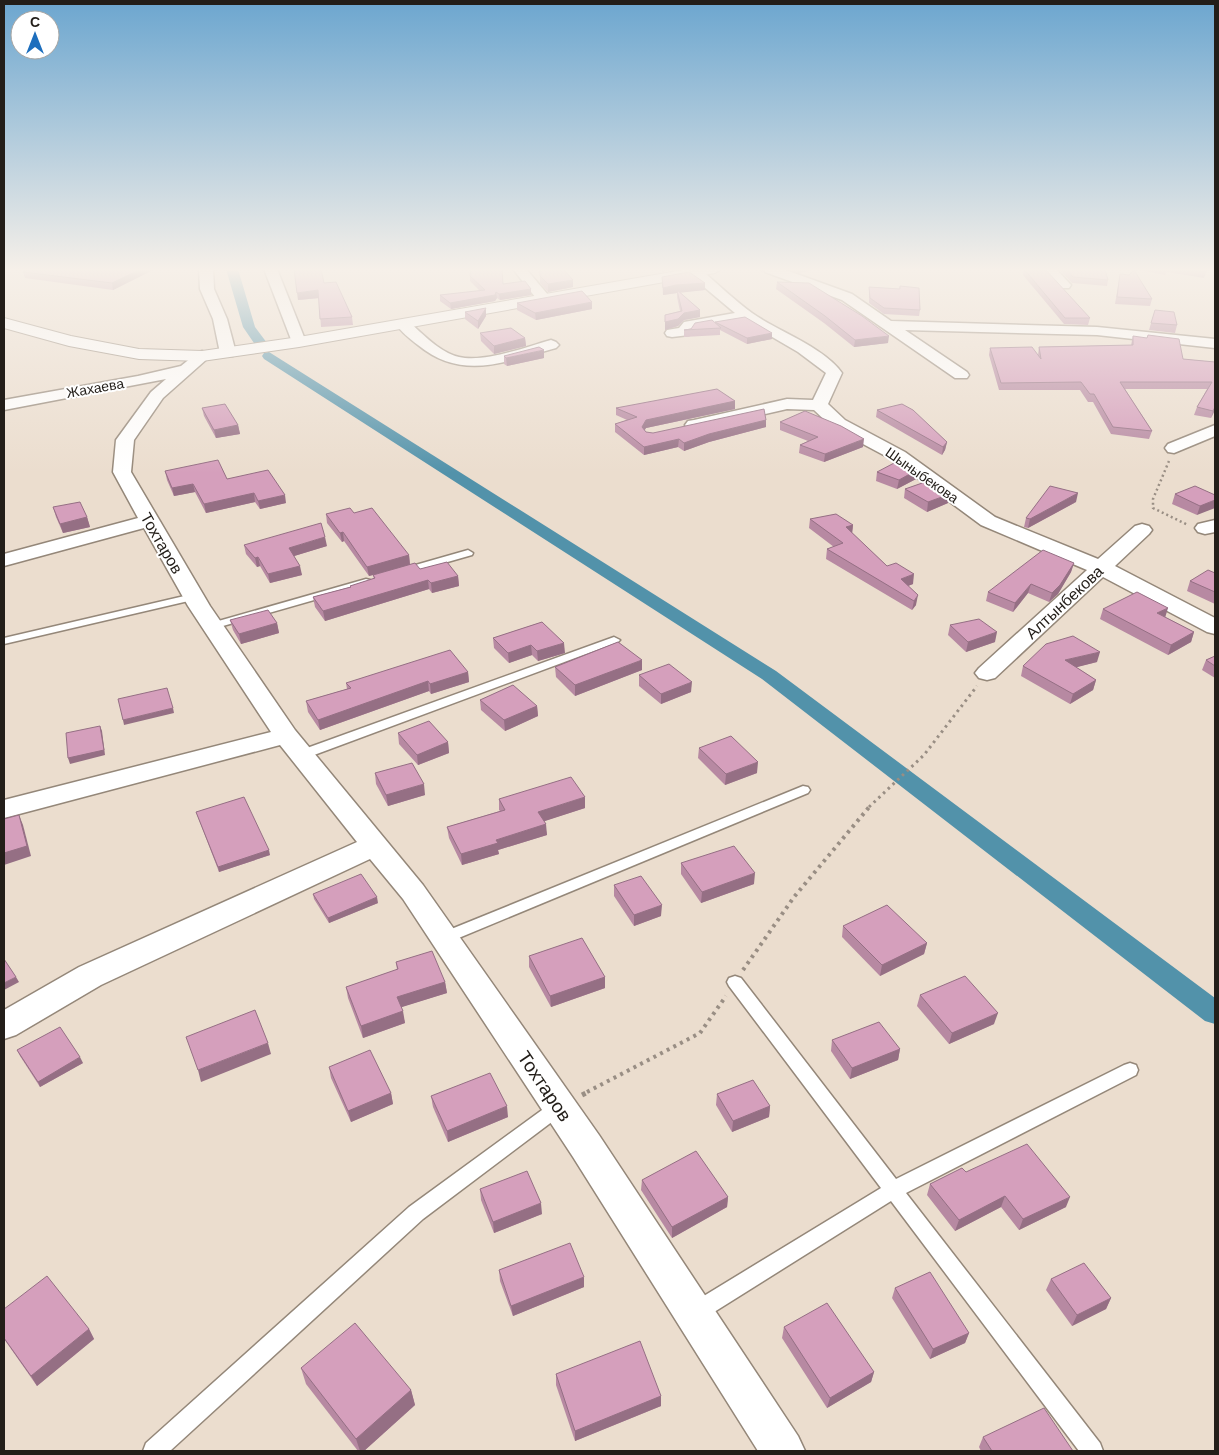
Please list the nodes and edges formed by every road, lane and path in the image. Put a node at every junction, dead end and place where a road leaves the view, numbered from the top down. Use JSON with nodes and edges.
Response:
{"nodes":[{"id":1,"x":54,"y":337,"type":"edge"},
{"id":2,"x":229,"y":337,"type":"edge"},
{"id":3,"x":294,"y":337,"type":"edge"},
{"id":4,"x":330,"y":337,"type":"edge"},
{"id":5,"x":417,"y":337,"type":"edge"},
{"id":6,"x":782,"y":337,"type":"edge"},
{"id":7,"x":905,"y":337,"type":"edge"},
{"id":8,"x":1155,"y":337,"type":"edge"},
{"id":9,"x":296,"y":343,"type":"junction"},
{"id":10,"x":1215,"y":344,"type":"edge"},
{"id":11,"x":551,"y":345,"type":"dead end"},
{"id":12,"x":236,"y":352,"type":"junction"},
{"id":13,"x":194,"y":363,"type":"junction"},
{"id":14,"x":961,"y":375,"type":"dead end"},
{"id":15,"x":4,"y":405,"type":"edge"},
{"id":16,"x":819,"y":405,"type":"junction"},
{"id":17,"x":678,"y":428,"type":"edge"},
{"id":18,"x":1215,"y":430,"type":"edge"},
{"id":19,"x":1174,"y":448,"type":"joint"},
{"id":20,"x":148,"y":521,"type":"junction"},
{"id":21,"x":1210,"y":527,"type":"edge"},
{"id":22,"x":1142,"y":530,"type":"dead end"},
{"id":23,"x":468,"y":553,"type":"dead end"},
{"id":24,"x":4,"y":560,"type":"edge"},
{"id":25,"x":1100,"y":568,"type":"junction"},
{"id":26,"x":392,"y":575,"type":"edge"},
{"id":27,"x":374,"y":580,"type":"edge"},
{"id":28,"x":193,"y":597,"type":"junction"},
{"id":29,"x":212,"y":626,"type":"junction"},
{"id":30,"x":1215,"y":628,"type":"edge"},
{"id":31,"x":614,"y":640,"type":"dead end"},
{"id":32,"x":4,"y":641,"type":"edge"},
{"id":33,"x":987,"y":673,"type":"joint"},
{"id":34,"x":294,"y":745,"type":"junction"},
{"id":35,"x":803,"y":790,"type":"dead end"},
{"id":36,"x":4,"y":809,"type":"edge"},
{"id":37,"x":375,"y":845,"type":"junction"},
{"id":38,"x":444,"y":938,"type":"junction"},
{"id":39,"x":735,"y":982,"type":"junction"},
{"id":40,"x":4,"y":1026,"type":"edge"},
{"id":41,"x":1130,"y":1070,"type":"dead end"},
{"id":42,"x":559,"y":1107,"type":"junction"},
{"id":43,"x":893,"y":1190,"type":"junction"},
{"id":44,"x":693,"y":1313,"type":"junction"},
{"id":45,"x":154,"y":1451,"type":"edge"},
{"id":46,"x":782,"y":1451,"type":"edge"},
{"id":47,"x":1092,"y":1451,"type":"edge"}],
"edges":[{"from":1,"to":13,"type":"street"},
{"from":2,"to":12,"type":"street"},
{"from":3,"to":9,"type":"street"},
{"from":4,"to":9,"type":"street","name":"Жахаева"},
{"from":5,"to":11,"type":"street"},
{"from":6,"to":16,"type":"street"},
{"from":7,"to":14,"type":"street"},
{"from":8,"to":10,"type":"street"},
{"from":9,"to":12,"type":"street","name":"Жахаева"},
{"from":12,"to":13,"type":"street","name":"Жахаева"},
{"from":13,"to":15,"type":"street","name":"Жахаева"},
{"from":13,"to":20,"type":"street","name":"Тохтаров"},
{"from":16,"to":17,"type":"street"},
{"from":16,"to":25,"type":"street","name":"Шыныбекова"},
{"from":18,"to":19,"type":"street"},
{"from":19,"to":21,"type":"path"},
{"from":20,"to":24,"type":"street"},
{"from":20,"to":28,"type":"street","name":"Тохтаров"},
{"from":22,"to":25,"type":"street","name":"Алтынбекова"},
{"from":23,"to":26,"type":"lane"},
{"from":25,"to":30,"type":"street","name":"Шыныбекова"},
{"from":25,"to":33,"type":"street","name":"Алтынбекова"},
{"from":27,"to":29,"type":"lane"},
{"from":28,"to":29,"type":"street","name":"Тохтаров"},
{"from":28,"to":32,"type":"lane"},
{"from":29,"to":34,"type":"street","name":"Тохтаров"},
{"from":31,"to":34,"type":"lane"},
{"from":33,"to":39,"type":"path"},
{"from":34,"to":36,"type":"street"},
{"from":34,"to":37,"type":"street","name":"Тохтаров"},
{"from":35,"to":38,"type":"lane"},
{"from":37,"to":38,"type":"street","name":"Тохтаров"},
{"from":37,"to":40,"type":"street"},
{"from":38,"to":42,"type":"street","name":"Тохтаров"},
{"from":39,"to":42,"type":"path"},
{"from":39,"to":43,"type":"lane"},
{"from":41,"to":43,"type":"lane"},
{"from":42,"to":44,"type":"street","name":"Тохтаров"},
{"from":42,"to":45,"type":"lane"},
{"from":43,"to":44,"type":"lane"},
{"from":43,"to":47,"type":"lane"},
{"from":44,"to":46,"type":"street","name":"Тохтаров"}]}
